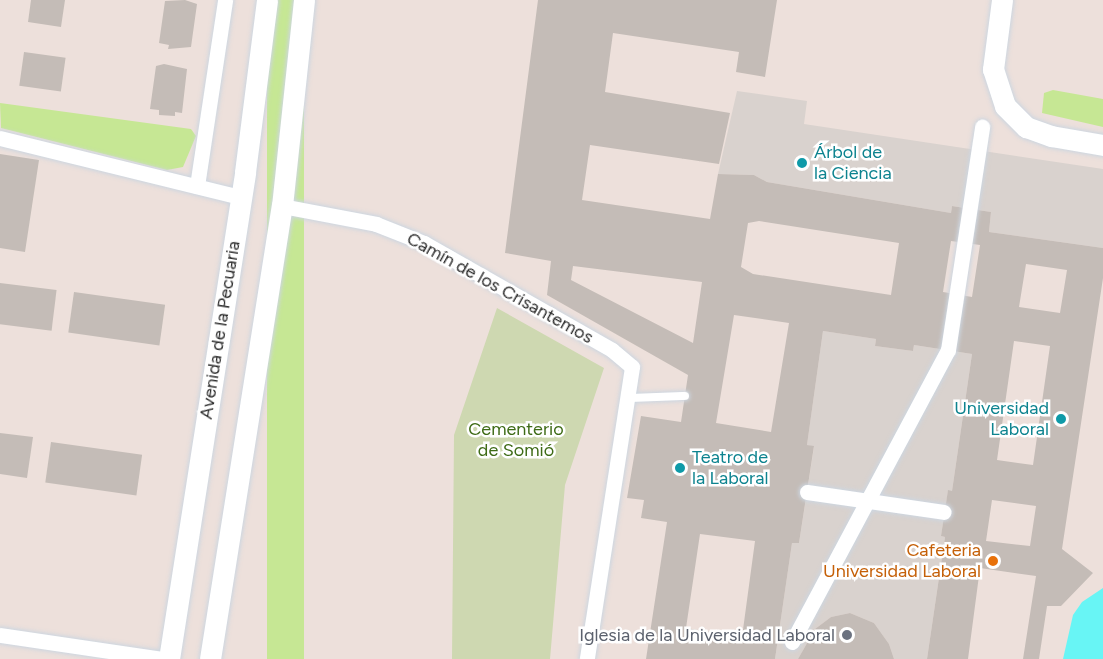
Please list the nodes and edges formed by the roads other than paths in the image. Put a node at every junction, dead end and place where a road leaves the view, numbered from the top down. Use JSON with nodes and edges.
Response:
{"nodes":[{"id":1,"x":225,"y":0,"type":"edge"},
{"id":2,"x":267,"y":0,"type":"edge"},
{"id":3,"x":304,"y":0,"type":"edge"},
{"id":4,"x":1002,"y":0,"type":"edge"},
{"id":5,"x":982,"y":127,"type":"dead end"},
{"id":6,"x":0,"y":138,"type":"edge"},
{"id":7,"x":1103,"y":145,"type":"edge"},
{"id":8,"x":197,"y":186,"type":"junction"},
{"id":9,"x":241,"y":197,"type":"junction"},
{"id":10,"x":282,"y":206,"type":"junction"},
{"id":11,"x":685,"y":396,"type":"dead end"},
{"id":12,"x":628,"y":398,"type":"junction"},
{"id":13,"x":807,"y":492,"type":"dead end"},
{"id":14,"x":867,"y":501,"type":"junction"},
{"id":15,"x":945,"y":512,"type":"dead end"},
{"id":16,"x":0,"y":635,"type":"edge"},
{"id":17,"x":792,"y":642,"type":"dead end"},
{"id":18,"x":163,"y":659,"type":"edge"},
{"id":19,"x":169,"y":659,"type":"edge"},
{"id":20,"x":210,"y":659,"type":"edge"},
{"id":21,"x":587,"y":659,"type":"edge"}],
"edges":[{"from":1,"to":8,"type":"street"},
{"from":2,"to":9,"type":"street","name":"Avenida de la Pecuaria"},
{"from":3,"to":10,"type":"street"},
{"from":4,"to":7,"type":"street"},
{"from":5,"to":14,"type":"street"},
{"from":6,"to":8,"type":"street"},
{"from":8,"to":9,"type":"street"},
{"from":9,"to":19,"type":"street","name":"Avenida de la Pecuaria"},
{"from":10,"to":12,"type":"street","name":"Camín de los Crisantemos"},
{"from":10,"to":20,"type":"street"},
{"from":11,"to":12,"type":"lane"},
{"from":12,"to":21,"type":"street"},
{"from":13,"to":14,"type":"street"},
{"from":14,"to":15,"type":"street"},
{"from":14,"to":17,"type":"street"},
{"from":16,"to":18,"type":"street"}]}
